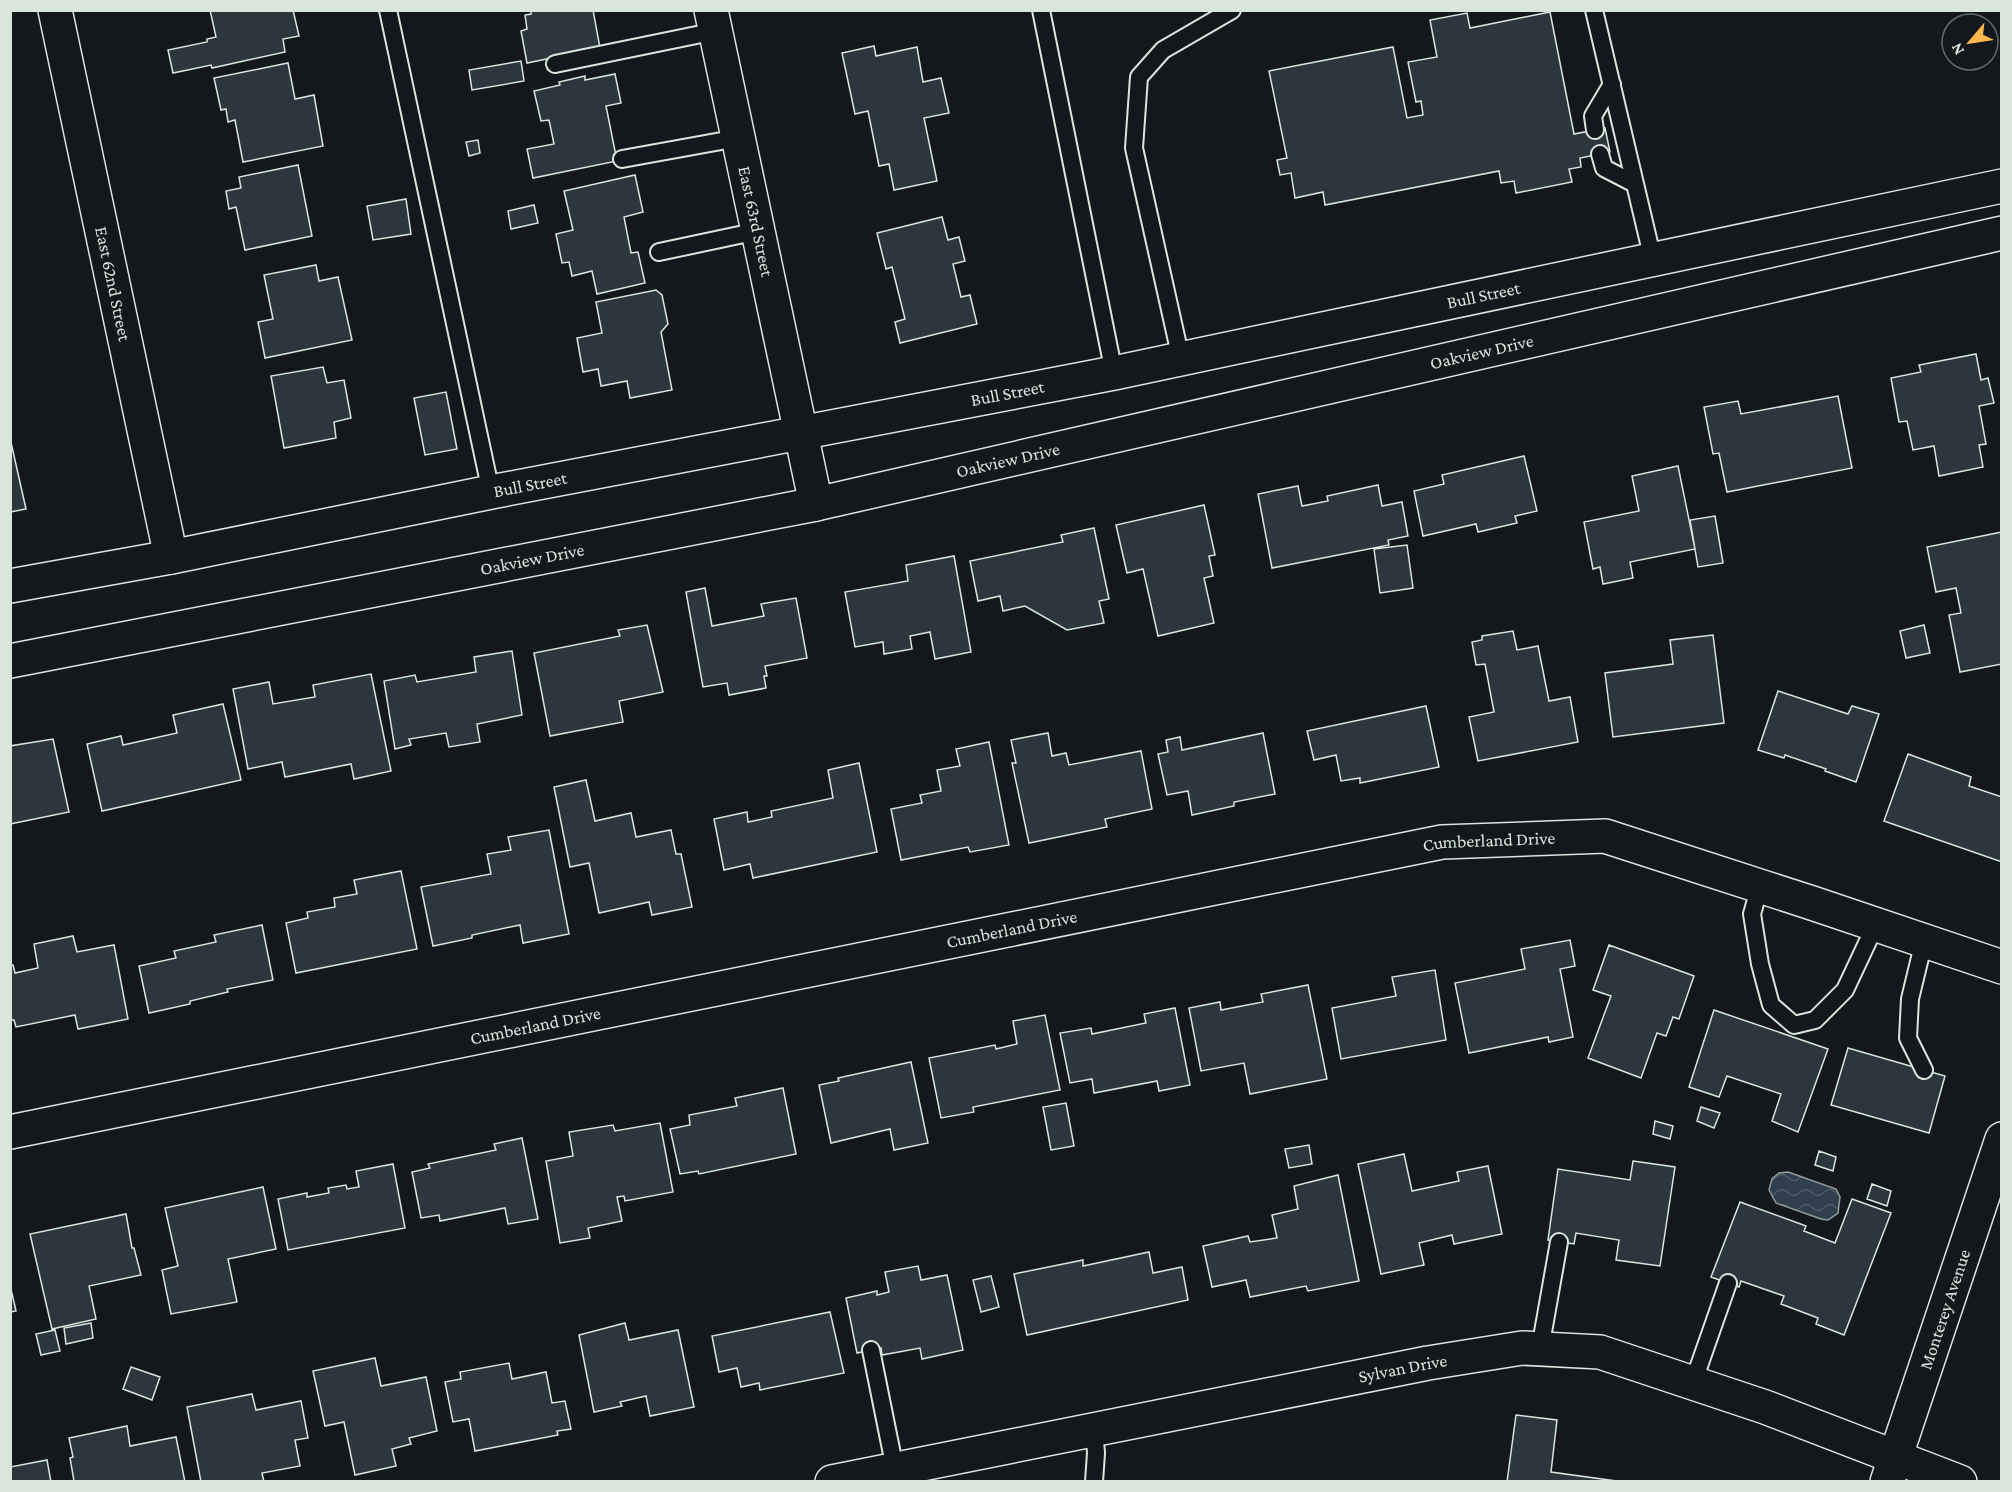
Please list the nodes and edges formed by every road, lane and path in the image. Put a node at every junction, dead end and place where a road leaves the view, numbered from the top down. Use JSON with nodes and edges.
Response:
{"nodes":[{"id":1,"x":54,"y":10,"type":"edge"},
{"id":2,"x":388,"y":10,"type":"edge"},
{"id":3,"x":1041,"y":10,"type":"edge"},
{"id":4,"x":1232,"y":10,"type":"edge"},
{"id":5,"x":1594,"y":10,"type":"edge"},
{"id":6,"x":714,"y":21,"type":"edge"},
{"id":7,"x":555,"y":64,"type":"dead end"},
{"id":8,"x":1612,"y":84,"type":"junction"},
{"id":9,"x":1595,"y":130,"type":"dead end"},
{"id":10,"x":738,"y":138,"type":"junction"},
{"id":11,"x":1600,"y":154,"type":"dead end"},
{"id":12,"x":622,"y":159,"type":"dead end"},
{"id":13,"x":1635,"y":184,"type":"junction"},
{"id":14,"x":2001,"y":186,"type":"edge"},
{"id":15,"x":758,"y":231,"type":"junction"},
{"id":16,"x":2001,"y":233,"type":"edge"},
{"id":17,"x":659,"y":252,"type":"dead end"},
{"id":18,"x":1653,"y":260,"type":"junction"},
{"id":19,"x":1181,"y":359,"type":"junction"},
{"id":20,"x":1114,"y":373,"type":"junction"},
{"id":21,"x":800,"y":432,"type":"junction"},
{"id":22,"x":491,"y":492,"type":"junction"},
{"id":23,"x":816,"y":504,"type":"junction"},
{"id":24,"x":171,"y":558,"type":"junction"},
{"id":25,"x":10,"y":586,"type":"edge"},
{"id":26,"x":10,"y":661,"type":"edge"},
{"id":27,"x":1760,"y":886,"type":"junction"},
{"id":28,"x":1875,"y":924,"type":"junction"},
{"id":29,"x":1924,"y":941,"type":"junction"},
{"id":30,"x":2001,"y":967,"type":"edge"},
{"id":31,"x":1924,"y":1070,"type":"dead end"},
{"id":32,"x":10,"y":1132,"type":"edge"},
{"id":33,"x":2001,"y":1139,"type":"edge"},
{"id":34,"x":1559,"y":1242,"type":"dead end"},
{"id":35,"x":1728,"y":1283,"type":"dead end"},
{"id":36,"x":1540,"y":1349,"type":"junction"},
{"id":37,"x":871,"y":1350,"type":"dead end"},
{"id":38,"x":1693,"y":1383,"type":"junction"},
{"id":39,"x":1094,"y":1429,"type":"junction"},
{"id":40,"x":1891,"y":1468,"type":"edge"},
{"id":41,"x":895,"y":1469,"type":"junction"},
{"id":42,"x":832,"y":1482,"type":"edge"},
{"id":43,"x":1094,"y":1482,"type":"edge"},
{"id":44,"x":1960,"y":1482,"type":"edge"}],
"edges":[{"from":1,"to":24,"type":"street","name":"East 62nd Street"},
{"from":2,"to":22,"type":"lane"},
{"from":3,"to":20,"type":"lane"},
{"from":4,"to":19,"type":"lane"},
{"from":5,"to":8,"type":"lane"},
{"from":6,"to":7,"type":"lane"},
{"from":6,"to":10,"type":"street","name":"East 63rd Street"},
{"from":8,"to":9,"type":"lane"},
{"from":8,"to":13,"type":"lane"},
{"from":10,"to":12,"type":"lane"},
{"from":10,"to":15,"type":"street","name":"East 63rd Street"},
{"from":11,"to":13,"type":"lane"},
{"from":13,"to":18,"type":"lane"},
{"from":14,"to":18,"type":"street","name":"Bull Street"},
{"from":15,"to":17,"type":"lane"},
{"from":15,"to":21,"type":"street","name":"East 63rd Street"},
{"from":16,"to":23,"type":"street","name":"Oakview Drive"},
{"from":18,"to":19,"type":"street","name":"Bull Street"},
{"from":19,"to":20,"type":"street","name":"Bull Street"},
{"from":20,"to":21,"type":"street","name":"Bull Street"},
{"from":21,"to":22,"type":"street","name":"Bull Street"},
{"from":21,"to":23,"type":"street","name":"East 63rd Street"},
{"from":22,"to":24,"type":"street","name":"Bull Street"},
{"from":23,"to":26,"type":"street","name":"Oakview Drive"},
{"from":24,"to":25,"type":"street","name":"Bull Street"},
{"from":27,"to":28,"type":"street","name":"Cumberland Drive"},
{"from":27,"to":28,"type":"lane"},
{"from":27,"to":32,"type":"street","name":"Cumberland Drive"},
{"from":28,"to":29,"type":"street","name":"Cumberland Drive"},
{"from":29,"to":30,"type":"street","name":"Cumberland Drive"},
{"from":29,"to":31,"type":"lane"},
{"from":33,"to":40,"type":"street","name":"Monterey Avenue"},
{"from":34,"to":36,"type":"lane"},
{"from":35,"to":38,"type":"lane"},
{"from":36,"to":38,"type":"street","name":"Sylvan Drive"},
{"from":36,"to":39,"type":"street","name":"Sylvan Drive"},
{"from":37,"to":41,"type":"lane"},
{"from":38,"to":40,"type":"street","name":"Sylvan Drive"},
{"from":39,"to":41,"type":"street","name":"Sylvan Drive"},
{"from":39,"to":43,"type":"lane"},
{"from":40,"to":44,"type":"street","name":"Sylvan Drive"},
{"from":41,"to":42,"type":"street","name":"Sylvan Drive"}]}
